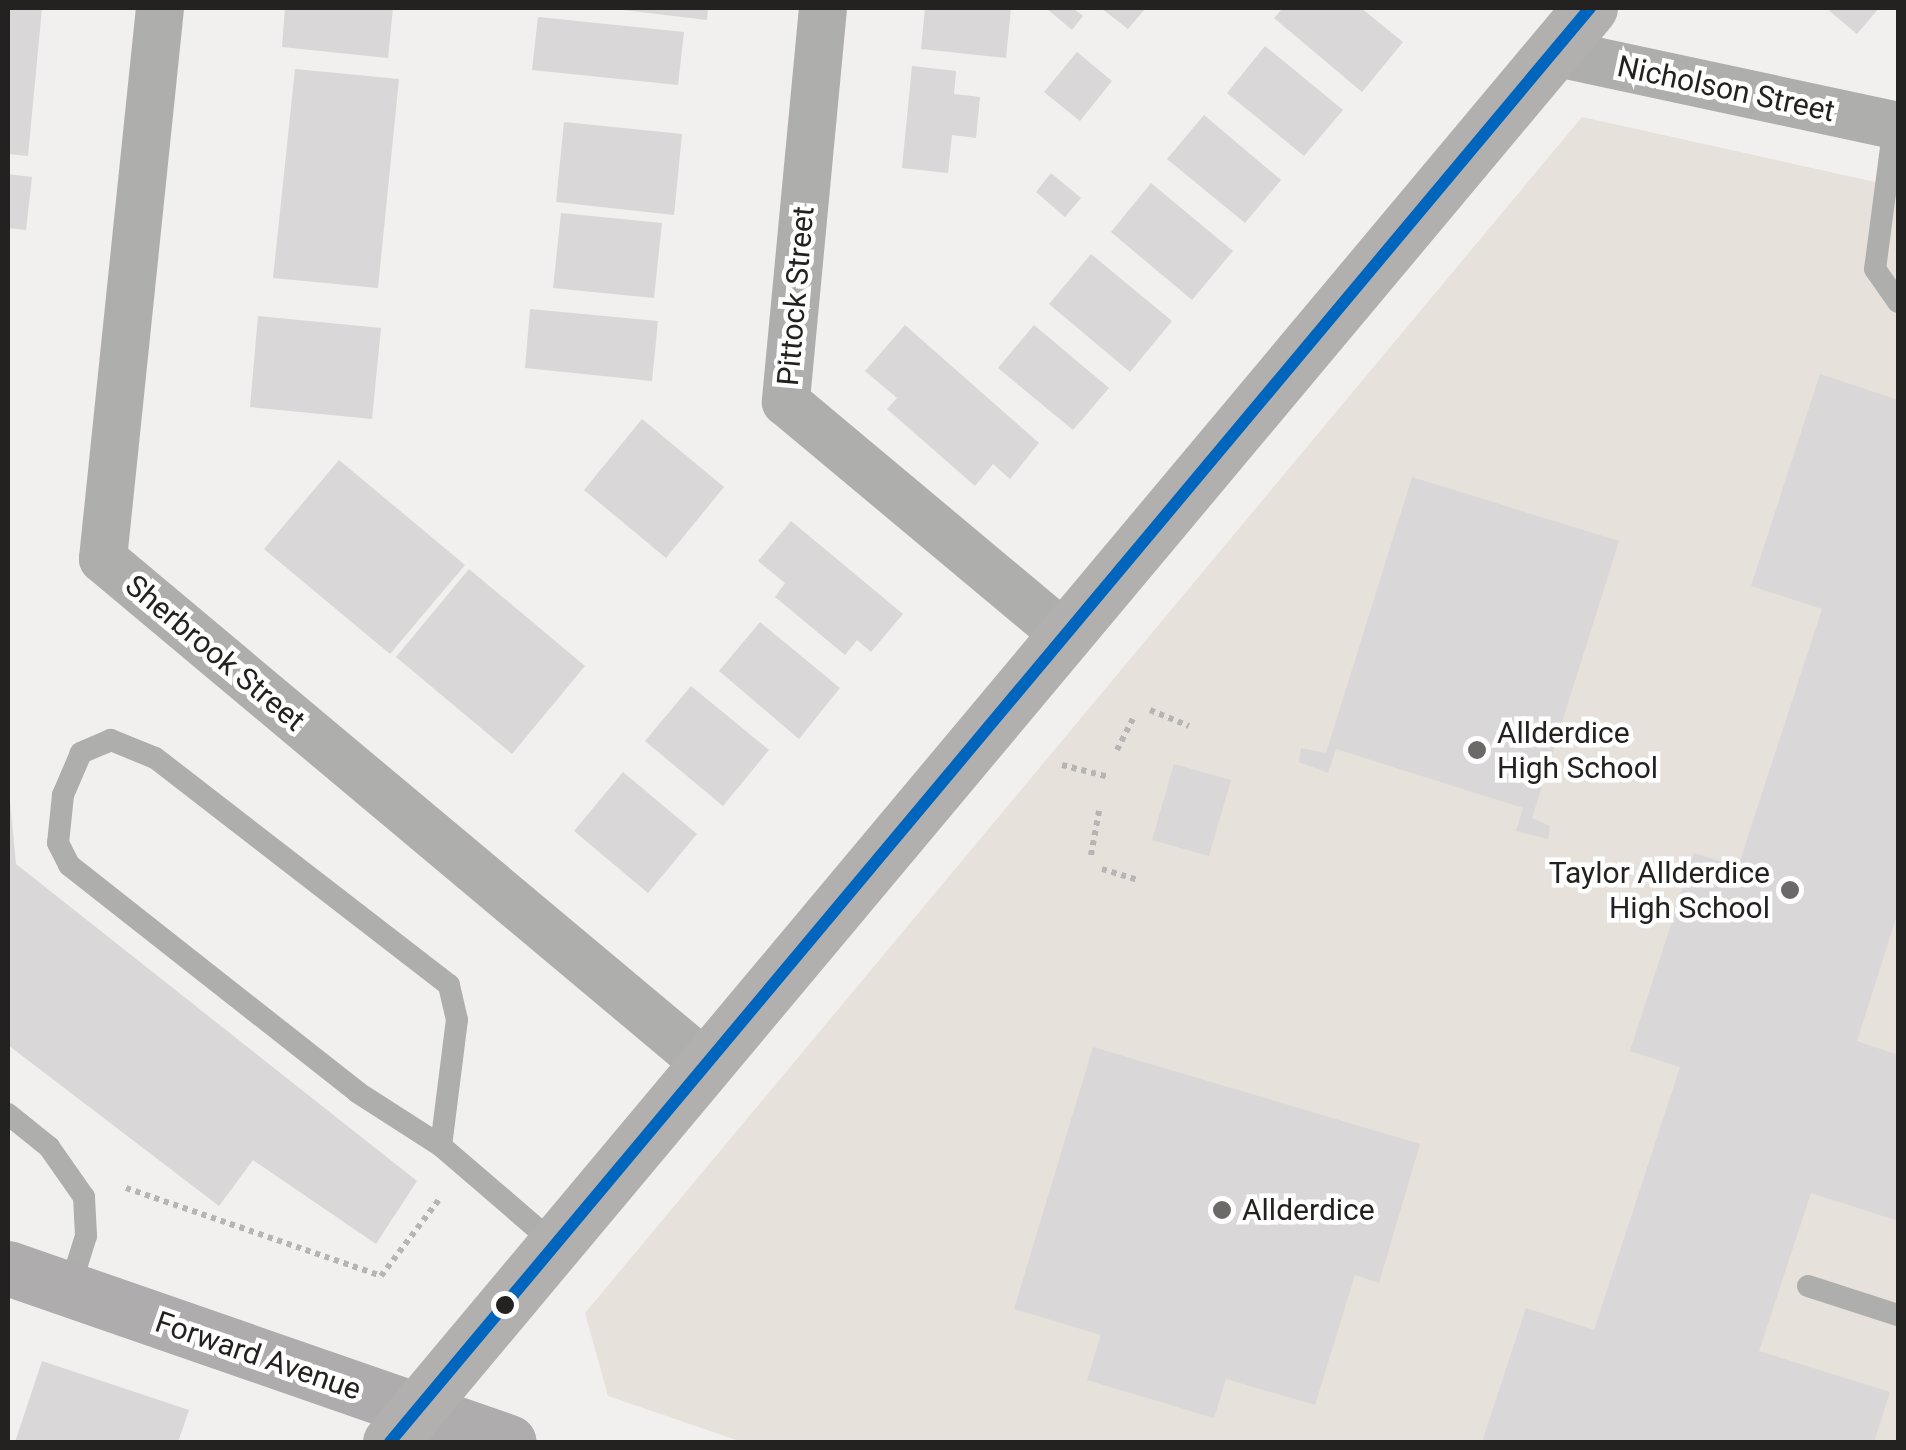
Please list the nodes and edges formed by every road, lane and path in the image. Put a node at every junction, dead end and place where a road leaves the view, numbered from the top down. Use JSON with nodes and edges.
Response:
{"nodes":[{"id":1,"x":160,"y":8,"type":"edge"},
{"id":2,"x":822,"y":8,"type":"edge"},
{"id":3,"x":1590,"y":8,"type":"edge"},
{"id":4,"x":1553,"y":52,"type":"junction"},
{"id":5,"x":1896,"y":125,"type":"edge"},
{"id":6,"x":1898,"y":302,"type":"edge"},
{"id":7,"x":1065,"y":636,"type":"junction"},
{"id":8,"x":1150,"y":710,"type":"dead end"},
{"id":9,"x":1133,"y":718,"type":"dead end"},
{"id":10,"x":1189,"y":726,"type":"dead end"},
{"id":11,"x":1116,"y":750,"type":"dead end"},
{"id":12,"x":1062,"y":765,"type":"dead end"},
{"id":13,"x":1108,"y":778,"type":"dead end"},
{"id":14,"x":1099,"y":812,"type":"dead end"},
{"id":15,"x":1090,"y":855,"type":"dead end"},
{"id":16,"x":1102,"y":869,"type":"dead end"},
{"id":17,"x":1138,"y":880,"type":"dead end"},
{"id":18,"x":707,"y":1065,"type":"junction"},
{"id":19,"x":8,"y":1114,"type":"edge"},
{"id":20,"x":441,"y":1146,"type":"junction"},
{"id":21,"x":464,"y":1167,"type":"junction"},
{"id":22,"x":126,"y":1188,"type":"dead end"},
{"id":23,"x":556,"y":1245,"type":"junction"},
{"id":24,"x":8,"y":1268,"type":"edge"},
{"id":25,"x":1808,"y":1286,"type":"dead end"},
{"id":26,"x":69,"y":1290,"type":"junction"},
{"id":27,"x":1898,"y":1315,"type":"edge"},
{"id":28,"x":403,"y":1427,"type":"edge"},
{"id":29,"x":509,"y":1442,"type":"edge"}],
"edges":[{"from":1,"to":18,"type":"street","name":"Sherbrook Street"},
{"from":2,"to":7,"type":"street","name":"Pittock Street"},
{"from":3,"to":4,"type":"main road"},
{"from":4,"to":5,"type":"street","name":"Nicholson Street"},
{"from":4,"to":7,"type":"main road"},
{"from":5,"to":6,"type":"lane"},
{"from":7,"to":18,"type":"main road"},
{"from":8,"to":10,"type":"path"},
{"from":9,"to":11,"type":"path"},
{"from":12,"to":13,"type":"path"},
{"from":14,"to":15,"type":"path"},
{"from":16,"to":17,"type":"path"},
{"from":18,"to":23,"type":"main road"},
{"from":19,"to":26,"type":"lane"},
{"from":20,"to":20,"type":"lane"},
{"from":20,"to":21,"type":"lane"},
{"from":21,"to":22,"type":"path"},
{"from":21,"to":23,"type":"lane"},
{"from":23,"to":28,"type":"main road"},
{"from":24,"to":26,"type":"main road","name":"Forward Avenue"},
{"from":25,"to":27,"type":"lane"},
{"from":26,"to":28,"type":"main road","name":"Forward Avenue"},
{"from":28,"to":29,"type":"main road","name":"Forward Avenue"}]}
